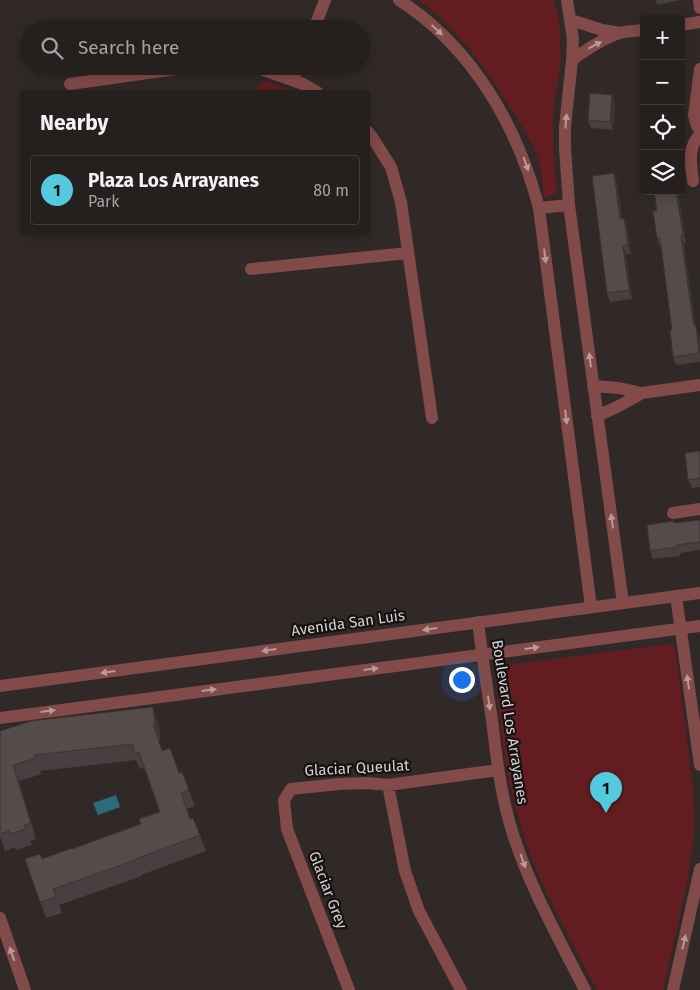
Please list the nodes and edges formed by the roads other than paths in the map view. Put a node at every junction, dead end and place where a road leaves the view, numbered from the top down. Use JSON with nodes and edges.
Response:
{"nodes":[{"id":1,"x":325,"y":0,"type":"edge"},
{"id":2,"x":399,"y":0,"type":"edge"},
{"id":3,"x":567,"y":0,"type":"edge"},
{"id":4,"x":699,"y":0,"type":"edge"},
{"id":5,"x":700,"y":8,"type":"edge"},
{"id":6,"x":317,"y":20,"type":"edge"},
{"id":7,"x":571,"y":20,"type":"junction"},
{"id":8,"x":700,"y":22,"type":"edge"},
{"id":9,"x":685,"y":24,"type":"edge"},
{"id":10,"x":640,"y":31,"type":"edge"},
{"id":11,"x":621,"y":33,"type":"junction"},
{"id":12,"x":572,"y":60,"type":"junction"},
{"id":13,"x":700,"y":69,"type":"edge"},
{"id":14,"x":134,"y":75,"type":"edge"},
{"id":15,"x":278,"y":75,"type":"edge"},
{"id":16,"x":294,"y":75,"type":"edge"},
{"id":17,"x":292,"y":80,"type":"junction"},
{"id":18,"x":70,"y":84,"type":"dead end"},
{"id":19,"x":314,"y":90,"type":"edge"},
{"id":20,"x":700,"y":132,"type":"edge"},
{"id":21,"x":370,"y":136,"type":"edge"},
{"id":22,"x":693,"y":181,"type":"dead end"},
{"id":23,"x":570,"y":205,"type":"junction"},
{"id":24,"x":539,"y":208,"type":"junction"},
{"id":25,"x":408,"y":253,"type":"junction"},
{"id":26,"x":251,"y":269,"type":"dead end"},
{"id":27,"x":700,"y":385,"type":"edge"},
{"id":28,"x":593,"y":386,"type":"junction"},
{"id":29,"x":642,"y":393,"type":"junction"},
{"id":30,"x":597,"y":416,"type":"junction"},
{"id":31,"x":432,"y":418,"type":"dead end"},
{"id":32,"x":700,"y":509,"type":"edge"},
{"id":33,"x":673,"y":513,"type":"dead end"},
{"id":34,"x":700,"y":593,"type":"edge"},
{"id":35,"x":676,"y":596,"type":"junction"},
{"id":36,"x":623,"y":603,"type":"junction"},
{"id":37,"x":591,"y":607,"type":"junction"},
{"id":38,"x":478,"y":622,"type":"junction"},
{"id":39,"x":700,"y":626,"type":"edge"},
{"id":40,"x":681,"y":628,"type":"junction"},
{"id":41,"x":482,"y":655,"type":"junction"},
{"id":42,"x":0,"y":686,"type":"edge"},
{"id":43,"x":0,"y":718,"type":"edge"},
{"id":44,"x":700,"y":758,"type":"edge"},
{"id":45,"x":498,"y":770,"type":"junction"},
{"id":46,"x":388,"y":785,"type":"junction"},
{"id":47,"x":284,"y":800,"type":"joint"},
{"id":48,"x":700,"y":870,"type":"edge"},
{"id":49,"x":0,"y":918,"type":"edge"},
{"id":50,"x":25,"y":990,"type":"edge"},
{"id":51,"x":349,"y":990,"type":"edge"},
{"id":52,"x":461,"y":990,"type":"edge"},
{"id":53,"x":585,"y":990,"type":"edge"},
{"id":54,"x":673,"y":990,"type":"edge"}],
"edges":[{"from":1,"to":6,"type":"street"},
{"from":2,"to":24,"type":"street","one_way":true},
{"from":3,"to":7,"type":"street"},
{"from":4,"to":5,"type":"street"},
{"from":7,"to":11,"type":"street"},
{"from":7,"to":12,"type":"street"},
{"from":8,"to":9,"type":"street"},
{"from":10,"to":11,"type":"street"},
{"from":12,"to":11,"type":"street","one_way":true},
{"from":23,"to":12,"type":"street","one_way":true},
{"from":13,"to":20,"type":"street"},
{"from":14,"to":18,"type":"street"},
{"from":15,"to":17,"type":"street"},
{"from":16,"to":17,"type":"street"},
{"from":17,"to":19,"type":"street"},
{"from":20,"to":22,"type":"street"},
{"from":21,"to":25,"type":"street"},
{"from":23,"to":24,"type":"street"},
{"from":28,"to":23,"type":"street","one_way":true},
{"from":24,"to":37,"type":"street","one_way":true},
{"from":25,"to":26,"type":"street"},
{"from":25,"to":31,"type":"street"},
{"from":27,"to":29,"type":"street"},
{"from":28,"to":29,"type":"street"},
{"from":28,"to":30,"type":"street"},
{"from":29,"to":30,"type":"street"},
{"from":36,"to":30,"type":"street","one_way":true},
{"from":32,"to":33,"type":"street"},
{"from":34,"to":35,"type":"street","name":"Avenida San Luis"},
{"from":35,"to":36,"type":"street","name":"Avenida San Luis"},
{"from":35,"to":40,"type":"street"},
{"from":36,"to":37,"type":"street","name":"Avenida San Luis"},
{"from":37,"to":38,"type":"street","name":"Avenida San Luis"},
{"from":38,"to":41,"type":"street","name":"Boulevard Los Arrayanes"},
{"from":38,"to":42,"type":"street","name":"Avenida San Luis","one_way":true},
{"from":39,"to":40,"type":"street"},
{"from":41,"to":40,"type":"street","one_way":true},
{"from":44,"to":40,"type":"street","one_way":true},
{"from":43,"to":41,"type":"street","one_way":true},
{"from":41,"to":45,"type":"street","name":"Boulevard Los Arrayanes","one_way":true},
{"from":45,"to":46,"type":"street","name":"Glaciar Queulat"},
{"from":45,"to":53,"type":"street","name":"Boulevard Los Arrayanes","one_way":true},
{"from":46,"to":47,"type":"street","name":"Glaciar Queulat"},
{"from":46,"to":52,"type":"street"},
{"from":47,"to":51,"type":"street","name":"Glaciar Grey"},
{"from":54,"to":48,"type":"street","one_way":true},
{"from":50,"to":49,"type":"street","one_way":true}]}
